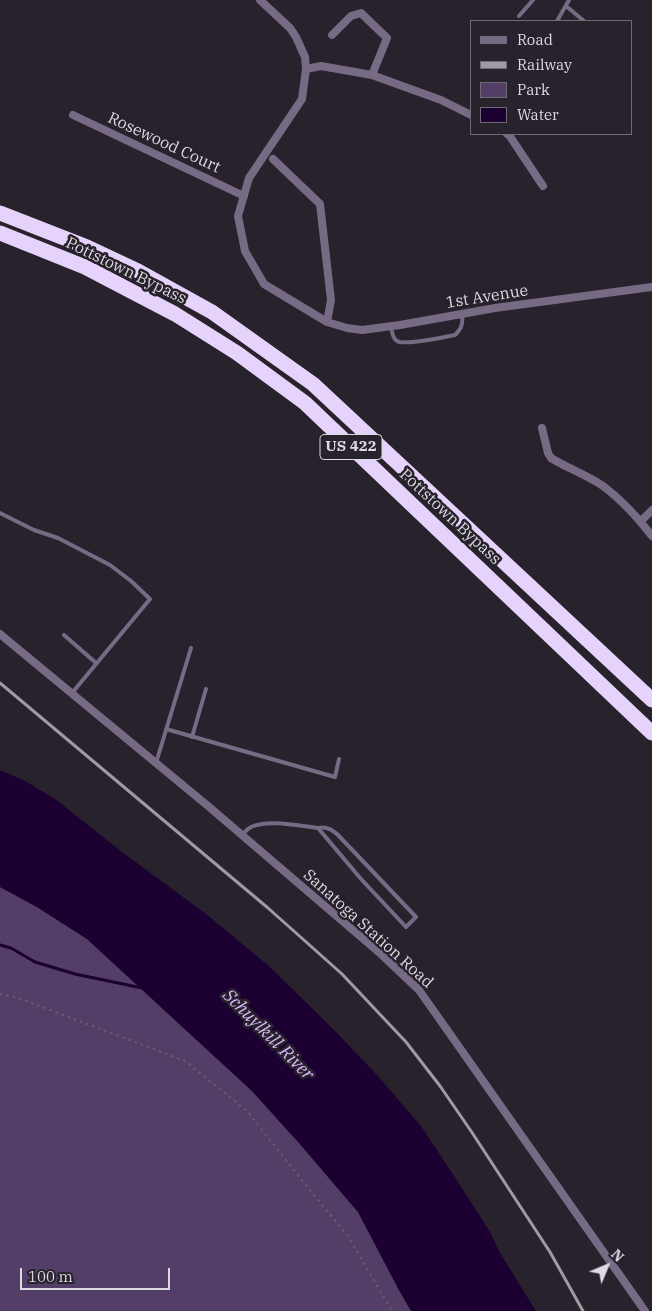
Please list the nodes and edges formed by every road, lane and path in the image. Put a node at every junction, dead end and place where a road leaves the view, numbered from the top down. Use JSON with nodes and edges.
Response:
{"nodes":[{"id":1,"x":260,"y":0,"type":"edge"},
{"id":2,"x":533,"y":0,"type":"edge"},
{"id":3,"x":569,"y":0,"type":"edge"},
{"id":4,"x":566,"y":6,"type":"junction"},
{"id":5,"x":519,"y":16,"type":"dead end"},
{"id":6,"x":559,"y":20,"type":"edge"},
{"id":7,"x":583,"y":20,"type":"edge"},
{"id":8,"x":332,"y":35,"type":"dead end"},
{"id":9,"x":306,"y":69,"type":"junction"},
{"id":10,"x":372,"y":76,"type":"junction"},
{"id":11,"x":470,"y":114,"type":"edge"},
{"id":12,"x":73,"y":115,"type":"dead end"},
{"id":13,"x":509,"y":135,"type":"edge"},
{"id":14,"x":273,"y":159,"type":"dead end"},
{"id":15,"x":543,"y":186,"type":"dead end"},
{"id":16,"x":244,"y":196,"type":"junction"},
{"id":17,"x":0,"y":213,"type":"edge"},
{"id":18,"x":0,"y":233,"type":"edge"},
{"id":19,"x":652,"y":287,"type":"edge"},
{"id":20,"x":462,"y":314,"type":"junction"},
{"id":21,"x":327,"y":322,"type":"junction"},
{"id":22,"x":391,"y":326,"type":"junction"},
{"id":23,"x":542,"y":428,"type":"dead end"},
{"id":24,"x":652,"y":510,"type":"edge"},
{"id":25,"x":0,"y":513,"type":"edge"},
{"id":26,"x":641,"y":521,"type":"junction"},
{"id":27,"x":652,"y":536,"type":"edge"},
{"id":28,"x":0,"y":634,"type":"edge"},
{"id":29,"x":64,"y":636,"type":"dead end"},
{"id":30,"x":191,"y":648,"type":"dead end"},
{"id":31,"x":96,"y":663,"type":"junction"},
{"id":32,"x":206,"y":688,"type":"dead end"},
{"id":33,"x":72,"y":693,"type":"junction"},
{"id":34,"x":652,"y":700,"type":"edge"},
{"id":35,"x":166,"y":730,"type":"junction"},
{"id":36,"x":652,"y":733,"type":"edge"},
{"id":37,"x":192,"y":737,"type":"junction"},
{"id":38,"x":339,"y":759,"type":"dead end"},
{"id":39,"x":156,"y":762,"type":"junction"},
{"id":40,"x":318,"y":828,"type":"junction"},
{"id":41,"x":242,"y":835,"type":"junction"},
{"id":42,"x":0,"y":994,"type":"edge"},
{"id":43,"x":392,"y":1311,"type":"edge"},
{"id":44,"x":645,"y":1311,"type":"edge"}],
"edges":[{"from":1,"to":9,"type":"street"},
{"from":2,"to":5,"type":"lane"},
{"from":3,"to":4,"type":"lane"},
{"from":4,"to":6,"type":"lane"},
{"from":4,"to":7,"type":"lane"},
{"from":8,"to":10,"type":"street"},
{"from":9,"to":10,"type":"street"},
{"from":9,"to":16,"type":"street","name":"1st Avenue"},
{"from":10,"to":11,"type":"street"},
{"from":12,"to":16,"type":"street","name":"Rosewood Court"},
{"from":13,"to":15,"type":"street"},
{"from":14,"to":21,"type":"street"},
{"from":16,"to":21,"type":"street","name":"1st Avenue"},
{"from":17,"to":34,"type":"highway","name":"Pottstown Bypass","number":"US 422"},
{"from":18,"to":36,"type":"highway","name":"Pottstown Bypass","number":"US 422"},
{"from":19,"to":20,"type":"street","name":"1st Avenue"},
{"from":20,"to":22,"type":"street","name":"1st Avenue"},
{"from":20,"to":22,"type":"lane"},
{"from":21,"to":22,"type":"street","name":"1st Avenue"},
{"from":23,"to":26,"type":"street"},
{"from":24,"to":26,"type":"street"},
{"from":25,"to":31,"type":"lane"},
{"from":26,"to":27,"type":"street"},
{"from":28,"to":33,"type":"street","name":"Sanatoga Station Road"},
{"from":29,"to":31,"type":"lane"},
{"from":30,"to":35,"type":"lane"},
{"from":31,"to":33,"type":"lane"},
{"from":32,"to":37,"type":"lane"},
{"from":33,"to":39,"type":"street","name":"Sanatoga Station Road"},
{"from":35,"to":37,"type":"lane"},
{"from":35,"to":39,"type":"lane"},
{"from":37,"to":38,"type":"lane"},
{"from":39,"to":41,"type":"street","name":"Sanatoga Station Road"},
{"from":40,"to":40,"type":"lane"},
{"from":40,"to":41,"type":"lane"},
{"from":41,"to":44,"type":"street","name":"Sanatoga Station Road"},
{"from":42,"to":43,"type":"path"}]}
